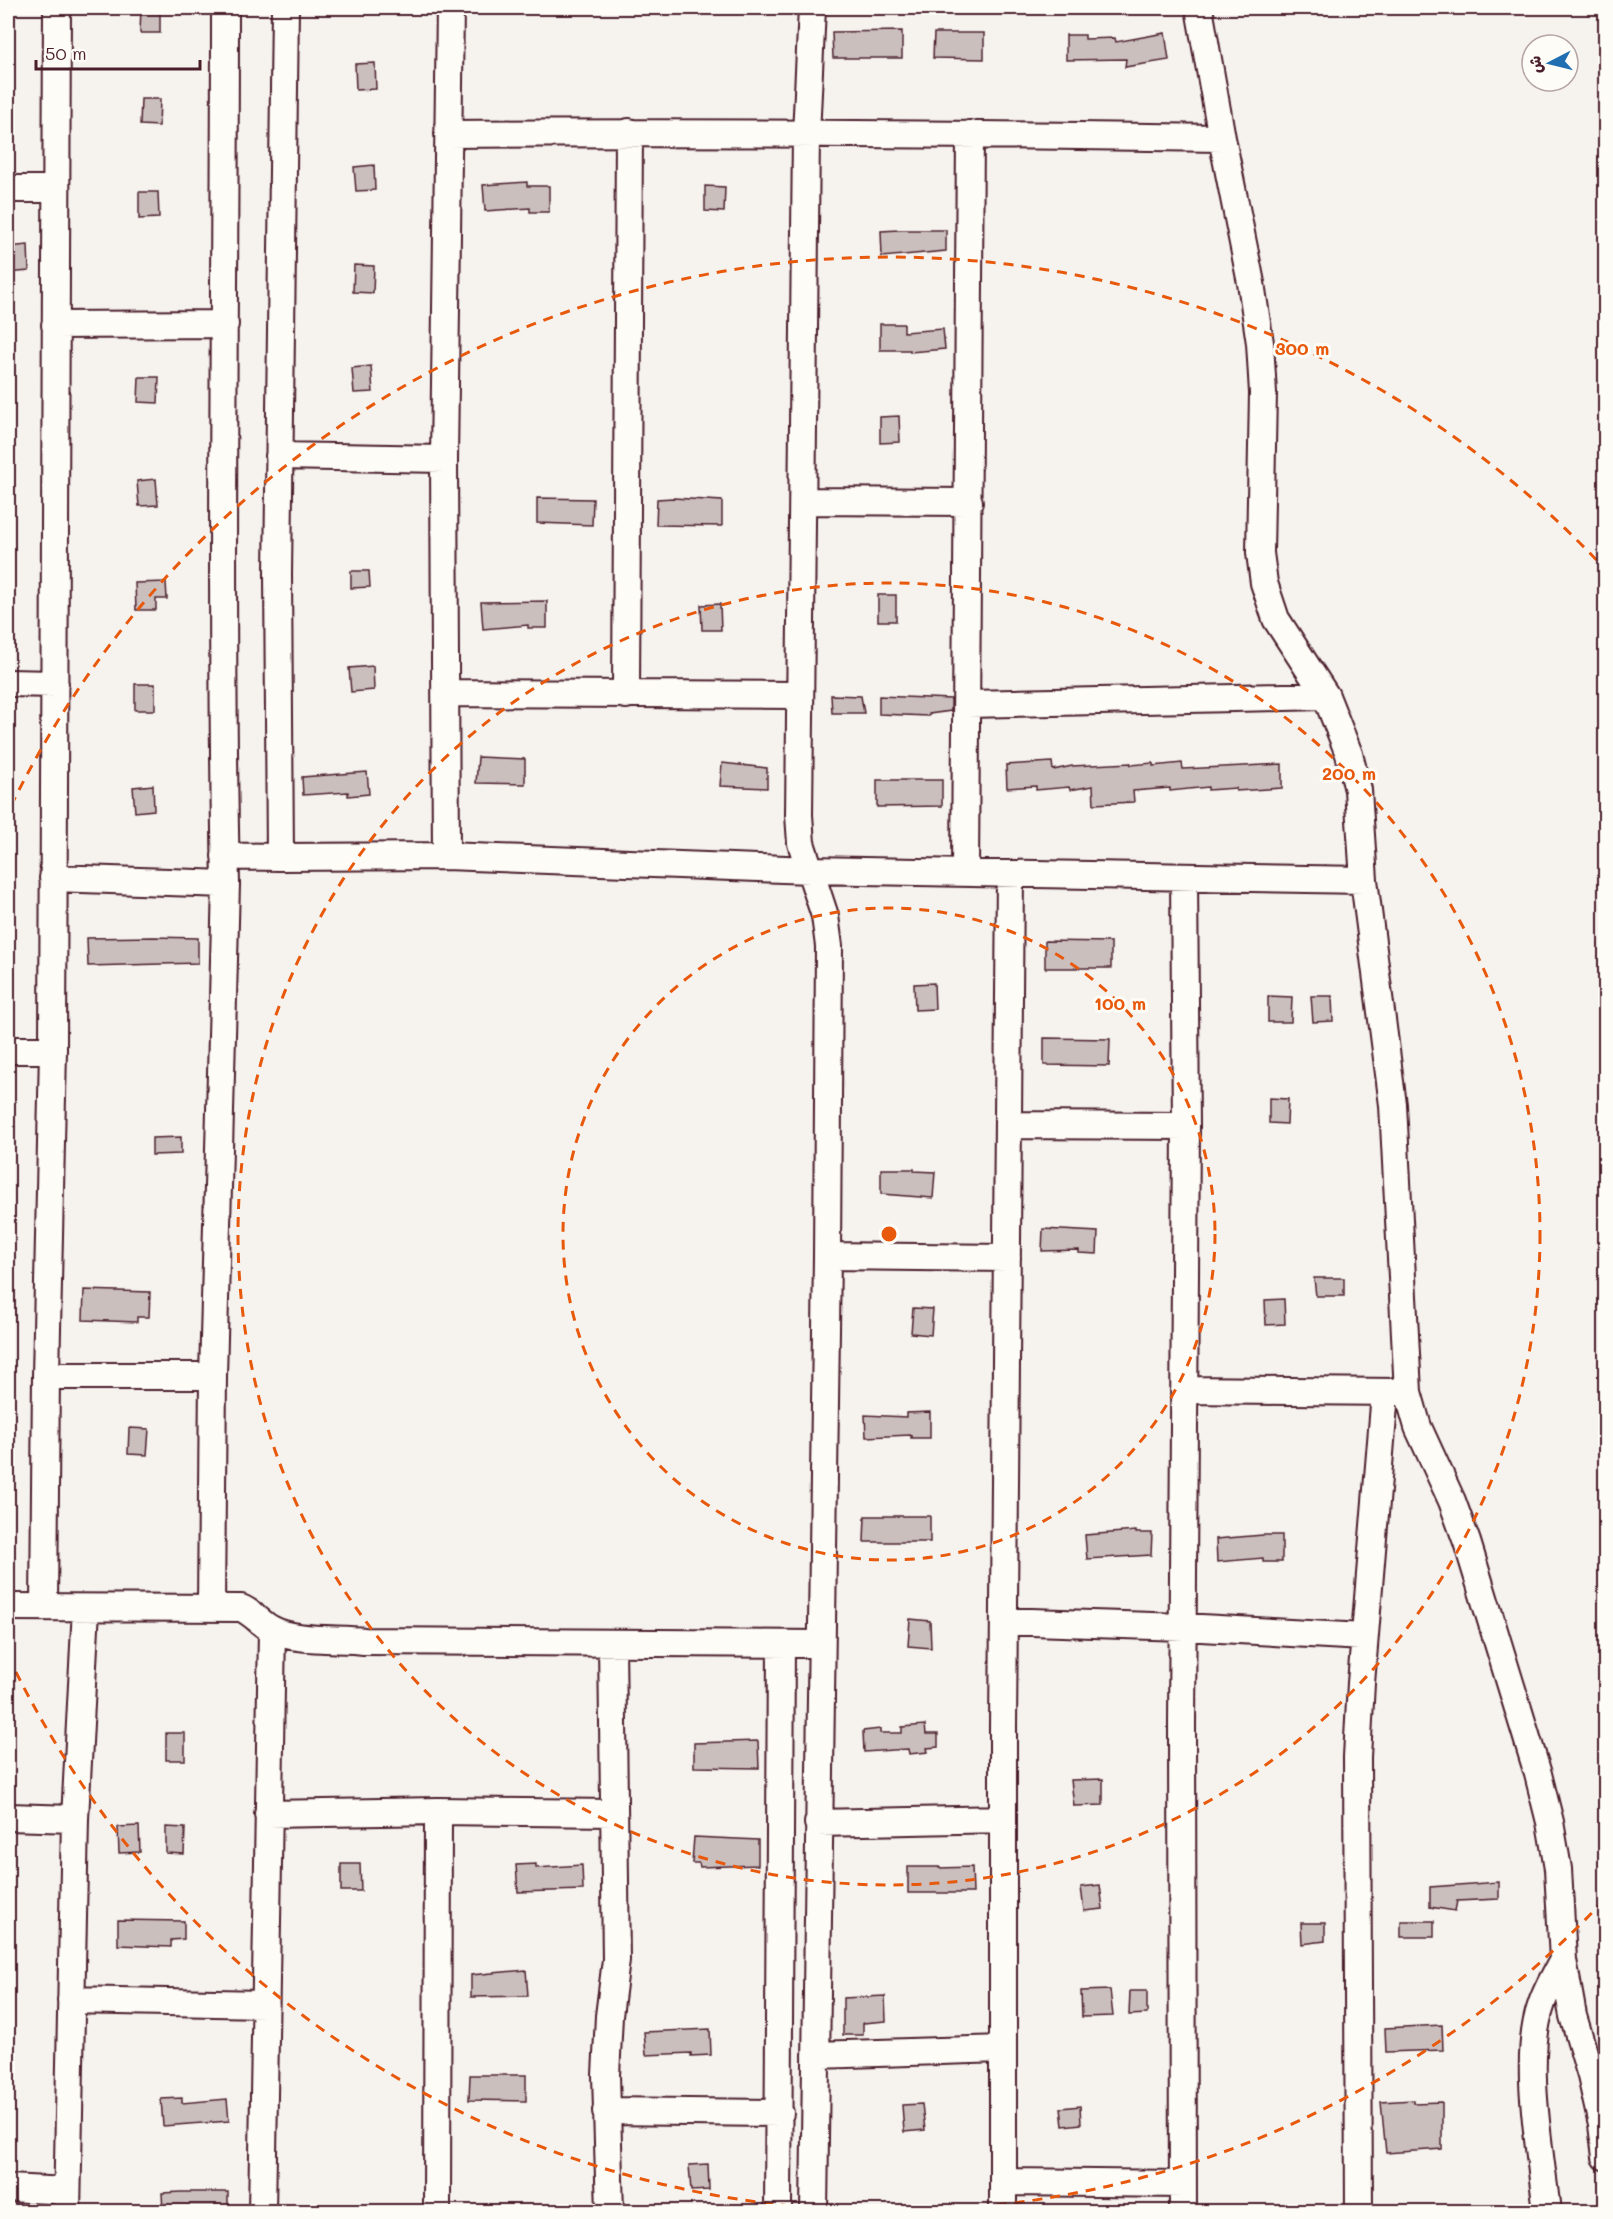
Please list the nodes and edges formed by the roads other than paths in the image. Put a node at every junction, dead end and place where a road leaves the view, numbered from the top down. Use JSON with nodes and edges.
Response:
{"nodes":[{"id":1,"x":57,"y":8,"type":"edge"},
{"id":2,"x":225,"y":8,"type":"edge"},
{"id":3,"x":285,"y":8,"type":"edge"},
{"id":4,"x":450,"y":8,"type":"edge"},
{"id":5,"x":812,"y":8,"type":"edge"},
{"id":6,"x":1199,"y":8,"type":"edge"},
{"id":7,"x":629,"y":132,"type":"junction"},
{"id":8,"x":448,"y":134,"type":"junction"},
{"id":9,"x":970,"y":134,"type":"junction"},
{"id":10,"x":806,"y":135,"type":"junction"},
{"id":11,"x":1222,"y":138,"type":"junction"},
{"id":12,"x":8,"y":189,"type":"edge"},
{"id":13,"x":56,"y":189,"type":"junction"},
{"id":14,"x":225,"y":324,"type":"junction"},
{"id":15,"x":55,"y":325,"type":"junction"},
{"id":16,"x":279,"y":456,"type":"junction"},
{"id":17,"x":444,"y":459,"type":"junction"},
{"id":18,"x":803,"y":501,"type":"junction"},
{"id":19,"x":969,"y":502,"type":"junction"},
{"id":20,"x":8,"y":683,"type":"edge"},
{"id":21,"x":55,"y":684,"type":"junction"},
{"id":22,"x":447,"y":693,"type":"junction"},
{"id":23,"x":626,"y":694,"type":"junction"},
{"id":24,"x":800,"y":695,"type":"junction"},
{"id":25,"x":1326,"y":696,"type":"junction"},
{"id":26,"x":968,"y":704,"type":"junction"},
{"id":27,"x":225,"y":856,"type":"junction"},
{"id":28,"x":446,"y":856,"type":"junction"},
{"id":29,"x":280,"y":857,"type":"junction"},
{"id":30,"x":810,"y":870,"type":"junction"},
{"id":31,"x":966,"y":872,"type":"junction"},
{"id":32,"x":1010,"y":874,"type":"junction"},
{"id":33,"x":1184,"y":877,"type":"junction"},
{"id":34,"x":53,"y":878,"type":"junction"},
{"id":35,"x":1364,"y":880,"type":"junction"},
{"id":36,"x":226,"y":884,"type":"junction"},
{"id":37,"x":8,"y":1050,"type":"edge"},
{"id":38,"x":53,"y":1050,"type":"junction"},
{"id":39,"x":1008,"y":1125,"type":"junction"},
{"id":40,"x":1186,"y":1126,"type":"junction"},
{"id":41,"x":827,"y":1256,"type":"junction"},
{"id":42,"x":1007,"y":1258,"type":"junction"},
{"id":43,"x":46,"y":1376,"type":"junction"},
{"id":44,"x":213,"y":1376,"type":"junction"},
{"id":45,"x":1184,"y":1390,"type":"junction"},
{"id":46,"x":1396,"y":1392,"type":"junction"},
{"id":47,"x":8,"y":1607,"type":"edge"},
{"id":48,"x":44,"y":1607,"type":"junction"},
{"id":49,"x":211,"y":1607,"type":"junction"},
{"id":50,"x":86,"y":1608,"type":"junction"},
{"id":51,"x":1004,"y":1621,"type":"junction"},
{"id":52,"x":1183,"y":1627,"type":"junction"},
{"id":53,"x":272,"y":1630,"type":"junction"},
{"id":54,"x":1364,"y":1637,"type":"junction"},
{"id":55,"x":612,"y":1643,"type":"junction"},
{"id":56,"x":781,"y":1644,"type":"junction"},
{"id":57,"x":821,"y":1644,"type":"junction"},
{"id":58,"x":438,"y":1811,"type":"junction"},
{"id":59,"x":614,"y":1813,"type":"junction"},
{"id":60,"x":268,"y":1814,"type":"junction"},
{"id":61,"x":8,"y":1817,"type":"edge"},
{"id":62,"x":75,"y":1819,"type":"junction"},
{"id":63,"x":1003,"y":1819,"type":"junction"},
{"id":64,"x":818,"y":1823,"type":"junction"},
{"id":65,"x":1563,"y":1960,"type":"junction"},
{"id":66,"x":71,"y":2000,"type":"junction"},
{"id":67,"x":265,"y":2004,"type":"junction"},
{"id":68,"x":1003,"y":2049,"type":"junction"},
{"id":69,"x":816,"y":2055,"type":"junction"},
{"id":70,"x":606,"y":2111,"type":"junction"},
{"id":71,"x":780,"y":2113,"type":"junction"},
{"id":72,"x":1605,"y":2157,"type":"edge"},
{"id":73,"x":1003,"y":2182,"type":"junction"},
{"id":74,"x":1182,"y":2184,"type":"junction"},
{"id":75,"x":8,"y":2188,"type":"edge"},
{"id":76,"x":67,"y":2201,"type":"edge"},
{"id":77,"x":262,"y":2211,"type":"edge"},
{"id":78,"x":438,"y":2211,"type":"edge"},
{"id":79,"x":610,"y":2211,"type":"edge"},
{"id":80,"x":778,"y":2211,"type":"edge"},
{"id":81,"x":814,"y":2211,"type":"edge"},
{"id":82,"x":1003,"y":2211,"type":"edge"},
{"id":83,"x":1183,"y":2211,"type":"edge"},
{"id":84,"x":1359,"y":2211,"type":"edge"},
{"id":85,"x":1547,"y":2211,"type":"edge"}],
"edges":[{"from":1,"to":13,"type":"street"},
{"from":2,"to":14,"type":"street"},
{"from":3,"to":16,"type":"street"},
{"from":4,"to":8,"type":"street"},
{"from":5,"to":10,"type":"street"},
{"from":6,"to":11,"type":"street"},
{"from":7,"to":8,"type":"street"},
{"from":7,"to":10,"type":"street"},
{"from":7,"to":23,"type":"street"},
{"from":8,"to":17,"type":"street"},
{"from":9,"to":10,"type":"street"},
{"from":9,"to":11,"type":"street"},
{"from":9,"to":19,"type":"street"},
{"from":10,"to":18,"type":"street"},
{"from":11,"to":25,"type":"street"},
{"from":12,"to":13,"type":"street"},
{"from":13,"to":15,"type":"street"},
{"from":14,"to":15,"type":"street"},
{"from":14,"to":27,"type":"street"},
{"from":15,"to":21,"type":"street"},
{"from":16,"to":17,"type":"street"},
{"from":16,"to":29,"type":"street"},
{"from":17,"to":22,"type":"street"},
{"from":18,"to":19,"type":"street"},
{"from":18,"to":24,"type":"street"},
{"from":19,"to":26,"type":"street"},
{"from":20,"to":21,"type":"street"},
{"from":21,"to":34,"type":"street"},
{"from":22,"to":23,"type":"street"},
{"from":22,"to":28,"type":"street"},
{"from":23,"to":24,"type":"street"},
{"from":24,"to":30,"type":"street"},
{"from":25,"to":26,"type":"street"},
{"from":25,"to":35,"type":"street"},
{"from":26,"to":31,"type":"street"},
{"from":27,"to":29,"type":"street"},
{"from":27,"to":36,"type":"street"},
{"from":28,"to":29,"type":"street"},
{"from":28,"to":30,"type":"street"},
{"from":30,"to":31,"type":"street"},
{"from":30,"to":41,"type":"street"},
{"from":31,"to":32,"type":"street"},
{"from":32,"to":33,"type":"street"},
{"from":32,"to":39,"type":"street"},
{"from":33,"to":35,"type":"street"},
{"from":33,"to":40,"type":"street"},
{"from":34,"to":36,"type":"street"},
{"from":34,"to":38,"type":"street"},
{"from":35,"to":46,"type":"street"},
{"from":36,"to":44,"type":"street"},
{"from":37,"to":38,"type":"street"},
{"from":38,"to":43,"type":"street"},
{"from":39,"to":40,"type":"street"},
{"from":39,"to":42,"type":"street"},
{"from":40,"to":45,"type":"street"},
{"from":41,"to":42,"type":"street"},
{"from":41,"to":57,"type":"street"},
{"from":42,"to":51,"type":"street"},
{"from":43,"to":44,"type":"street"},
{"from":43,"to":48,"type":"street"},
{"from":44,"to":49,"type":"street"},
{"from":45,"to":46,"type":"street"},
{"from":45,"to":52,"type":"street"},
{"from":46,"to":54,"type":"street"},
{"from":46,"to":65,"type":"street"},
{"from":47,"to":48,"type":"street"},
{"from":48,"to":50,"type":"street"},
{"from":49,"to":50,"type":"street"},
{"from":49,"to":53,"type":"street"},
{"from":50,"to":62,"type":"street"},
{"from":51,"to":52,"type":"street"},
{"from":51,"to":63,"type":"street"},
{"from":52,"to":54,"type":"street"},
{"from":52,"to":74,"type":"street"},
{"from":53,"to":55,"type":"street"},
{"from":53,"to":60,"type":"street"},
{"from":54,"to":84,"type":"street"},
{"from":55,"to":56,"type":"street"},
{"from":55,"to":59,"type":"street"},
{"from":56,"to":57,"type":"street"},
{"from":56,"to":71,"type":"street"},
{"from":57,"to":64,"type":"street"},
{"from":58,"to":59,"type":"street"},
{"from":58,"to":60,"type":"street"},
{"from":58,"to":78,"type":"street"},
{"from":59,"to":70,"type":"street"},
{"from":60,"to":67,"type":"street"},
{"from":61,"to":62,"type":"street"},
{"from":62,"to":66,"type":"street"},
{"from":63,"to":64,"type":"street"},
{"from":63,"to":68,"type":"street"},
{"from":64,"to":69,"type":"street"},
{"from":65,"to":72,"type":"street"},
{"from":65,"to":85,"type":"street"},
{"from":66,"to":67,"type":"street"},
{"from":66,"to":76,"type":"street"},
{"from":67,"to":77,"type":"street"},
{"from":68,"to":69,"type":"street"},
{"from":68,"to":73,"type":"street"},
{"from":69,"to":81,"type":"street"},
{"from":70,"to":71,"type":"street"},
{"from":70,"to":79,"type":"street"},
{"from":71,"to":80,"type":"street"},
{"from":73,"to":74,"type":"street"},
{"from":73,"to":82,"type":"street"},
{"from":74,"to":83,"type":"street"},
{"from":75,"to":76,"type":"street"}]}
